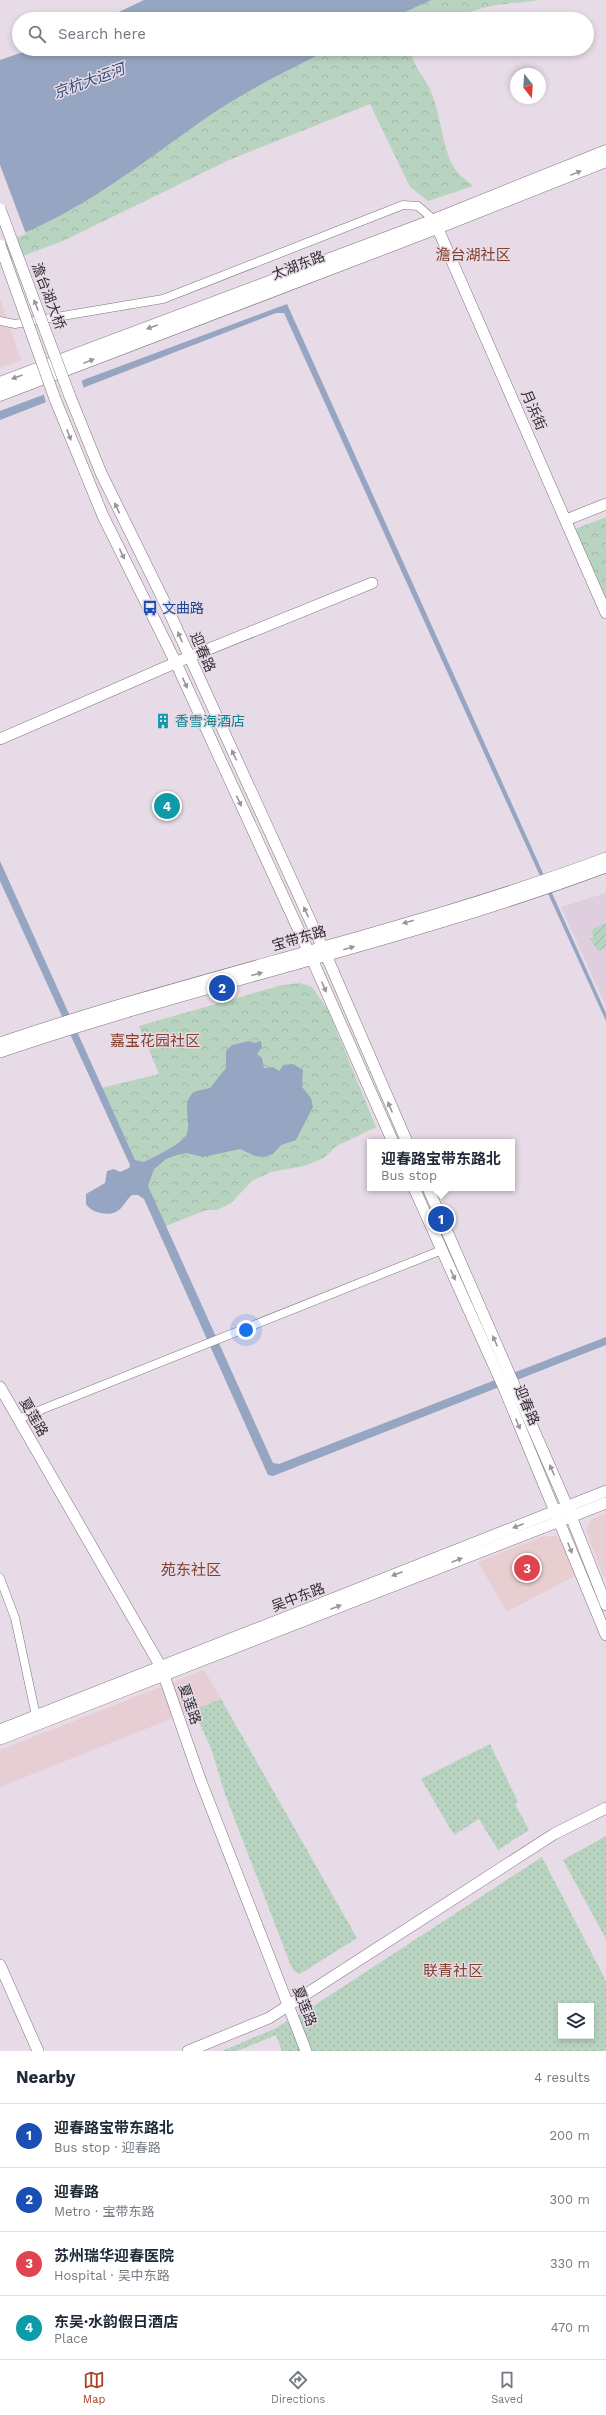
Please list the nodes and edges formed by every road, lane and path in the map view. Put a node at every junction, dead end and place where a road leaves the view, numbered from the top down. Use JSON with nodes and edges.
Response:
{"nodes":[{"id":1,"x":606,"y":151,"type":"edge"},
{"id":2,"x":606,"y":161,"type":"edge"},
{"id":3,"x":0,"y":208,"type":"edge"},
{"id":4,"x":436,"y":224,"type":"junction"},
{"id":5,"x":0,"y":245,"type":"edge"},
{"id":6,"x":0,"y":321,"type":"edge"},
{"id":7,"x":0,"y":383,"type":"edge"},
{"id":8,"x":69,"y":394,"type":"joint"},
{"id":9,"x":0,"y":395,"type":"edge"},
{"id":10,"x":55,"y":399,"type":"joint"},
{"id":11,"x":606,"y":504,"type":"edge"},
{"id":12,"x":566,"y":520,"type":"junction"},
{"id":13,"x":372,"y":583,"type":"dead end"},
{"id":14,"x":606,"y":613,"type":"edge"},
{"id":15,"x":189,"y":657,"type":"junction"},
{"id":16,"x":176,"y":663,"type":"junction"},
{"id":17,"x":0,"y":739,"type":"edge"},
{"id":18,"x":606,"y":858,"type":"edge"},
{"id":19,"x":606,"y":867,"type":"edge"},
{"id":20,"x":547,"y":884,"type":"junction"},
{"id":21,"x":324,"y":951,"type":"junction"},
{"id":22,"x":310,"y":955,"type":"junction"},
{"id":23,"x":48,"y":1031,"type":"junction"},
{"id":24,"x":0,"y":1043,"type":"edge"},
{"id":25,"x":0,"y":1052,"type":"edge"},
{"id":26,"x":392,"y":1139,"type":"edge"},
{"id":27,"x":406,"y":1139,"type":"edge"},
{"id":28,"x":415,"y":1191,"type":"edge"},
{"id":29,"x":429,"y":1191,"type":"edge"},
{"id":30,"x":442,"y":1250,"type":"junction"},
{"id":31,"x":507,"y":1382,"type":"junction"},
{"id":32,"x":0,"y":1387,"type":"edge"},
{"id":33,"x":18,"y":1419,"type":"junction"},
{"id":34,"x":606,"y":1491,"type":"edge"},
{"id":35,"x":606,"y":1503,"type":"edge"},
{"id":36,"x":569,"y":1511,"type":"junction"},
{"id":37,"x":557,"y":1516,"type":"junction"},
{"id":38,"x":0,"y":1578,"type":"edge"},
{"id":39,"x":606,"y":1605,"type":"edge"},
{"id":40,"x":606,"y":1636,"type":"edge"},
{"id":41,"x":162,"y":1670,"type":"junction"},
{"id":42,"x":36,"y":1716,"type":"junction"},
{"id":43,"x":0,"y":1730,"type":"edge"},
{"id":44,"x":0,"y":1739,"type":"edge"},
{"id":45,"x":606,"y":1808,"type":"edge"},
{"id":46,"x":0,"y":1965,"type":"edge"},
{"id":47,"x":289,"y":2006,"type":"junction"},
{"id":48,"x":38,"y":2051,"type":"edge"},
{"id":49,"x":188,"y":2051,"type":"edge"},
{"id":50,"x":306,"y":2051,"type":"edge"}],
"edges":[{"from":1,"to":4,"type":"main road","name":"太湖东路"},
{"from":4,"to":2,"type":"main road","name":"太湖东路","one_way":true},
{"from":8,"to":3,"type":"main road","name":"澹台湖大桥","one_way":true,"bridge":true},
{"from":4,"to":6,"type":"street"},
{"from":4,"to":7,"type":"main road","name":"太湖东路","one_way":true},
{"from":9,"to":4,"type":"main road","name":"太湖东路","one_way":true},
{"from":4,"to":12,"type":"main road","name":"月浜街"},
{"from":5,"to":10,"type":"main road","name":"澹台湖大桥","bridge":true},
{"from":15,"to":8,"type":"main road","name":"迎春路","one_way":true},
{"from":10,"to":16,"type":"main road","name":"迎春路","one_way":true},
{"from":11,"to":12,"type":"main road"},
{"from":12,"to":14,"type":"main road","name":"月浜街"},
{"from":13,"to":15,"type":"main road"},
{"from":15,"to":16,"type":"main road"},
{"from":21,"to":15,"type":"main road","name":"迎春路","one_way":true},
{"from":16,"to":17,"type":"main road"},
{"from":16,"to":22,"type":"main road","name":"迎春路","one_way":true},
{"from":18,"to":20,"type":"main road","name":"宝带东路"},
{"from":19,"to":20,"type":"main road","name":"宝带东路"},
{"from":20,"to":21,"type":"main road","name":"宝带东路"},
{"from":21,"to":22,"type":"main road","name":"宝带东路"},
{"from":27,"to":21,"type":"main road","name":"迎春路","one_way":true},
{"from":22,"to":23,"type":"main road","name":"宝带东路"},
{"from":22,"to":26,"type":"main road","name":"迎春路","one_way":true},
{"from":23,"to":24,"type":"main road","name":"宝带东路"},
{"from":23,"to":25,"type":"main road","name":"宝带东路"},
{"from":28,"to":30,"type":"main road","name":"迎春路"},
{"from":31,"to":29,"type":"main road","name":"迎春路","one_way":true},
{"from":30,"to":31,"type":"main road","name":"迎春路","one_way":true},
{"from":30,"to":33,"type":"street"},
{"from":36,"to":31,"type":"main road","name":"迎春路","one_way":true},
{"from":31,"to":37,"type":"main road","name":"迎春路","one_way":true},
{"from":32,"to":33,"type":"main road","name":"夏莲路"},
{"from":33,"to":41,"type":"main road","name":"夏莲路"},
{"from":34,"to":36,"type":"main road","name":"吴中东路"},
{"from":35,"to":36,"type":"main road","name":"吴中东路"},
{"from":36,"to":37,"type":"main road","name":"吴中东路"},
{"from":36,"to":39,"type":"main road","name":"迎春路"},
{"from":37,"to":40,"type":"main road","name":"迎春路","one_way":true},
{"from":37,"to":41,"type":"main road","name":"吴中东路"},
{"from":38,"to":42,"type":"street"},
{"from":41,"to":42,"type":"main road","name":"吴中东路"},
{"from":41,"to":44,"type":"main road","name":"吴中东路"},
{"from":41,"to":47,"type":"main road","name":"夏莲路"},
{"from":42,"to":43,"type":"main road","name":"吴中东路"},
{"from":45,"to":47,"type":"main road"},
{"from":46,"to":48,"type":"main road"},
{"from":47,"to":49,"type":"main road"},
{"from":47,"to":50,"type":"main road","name":"夏莲路"}]}
